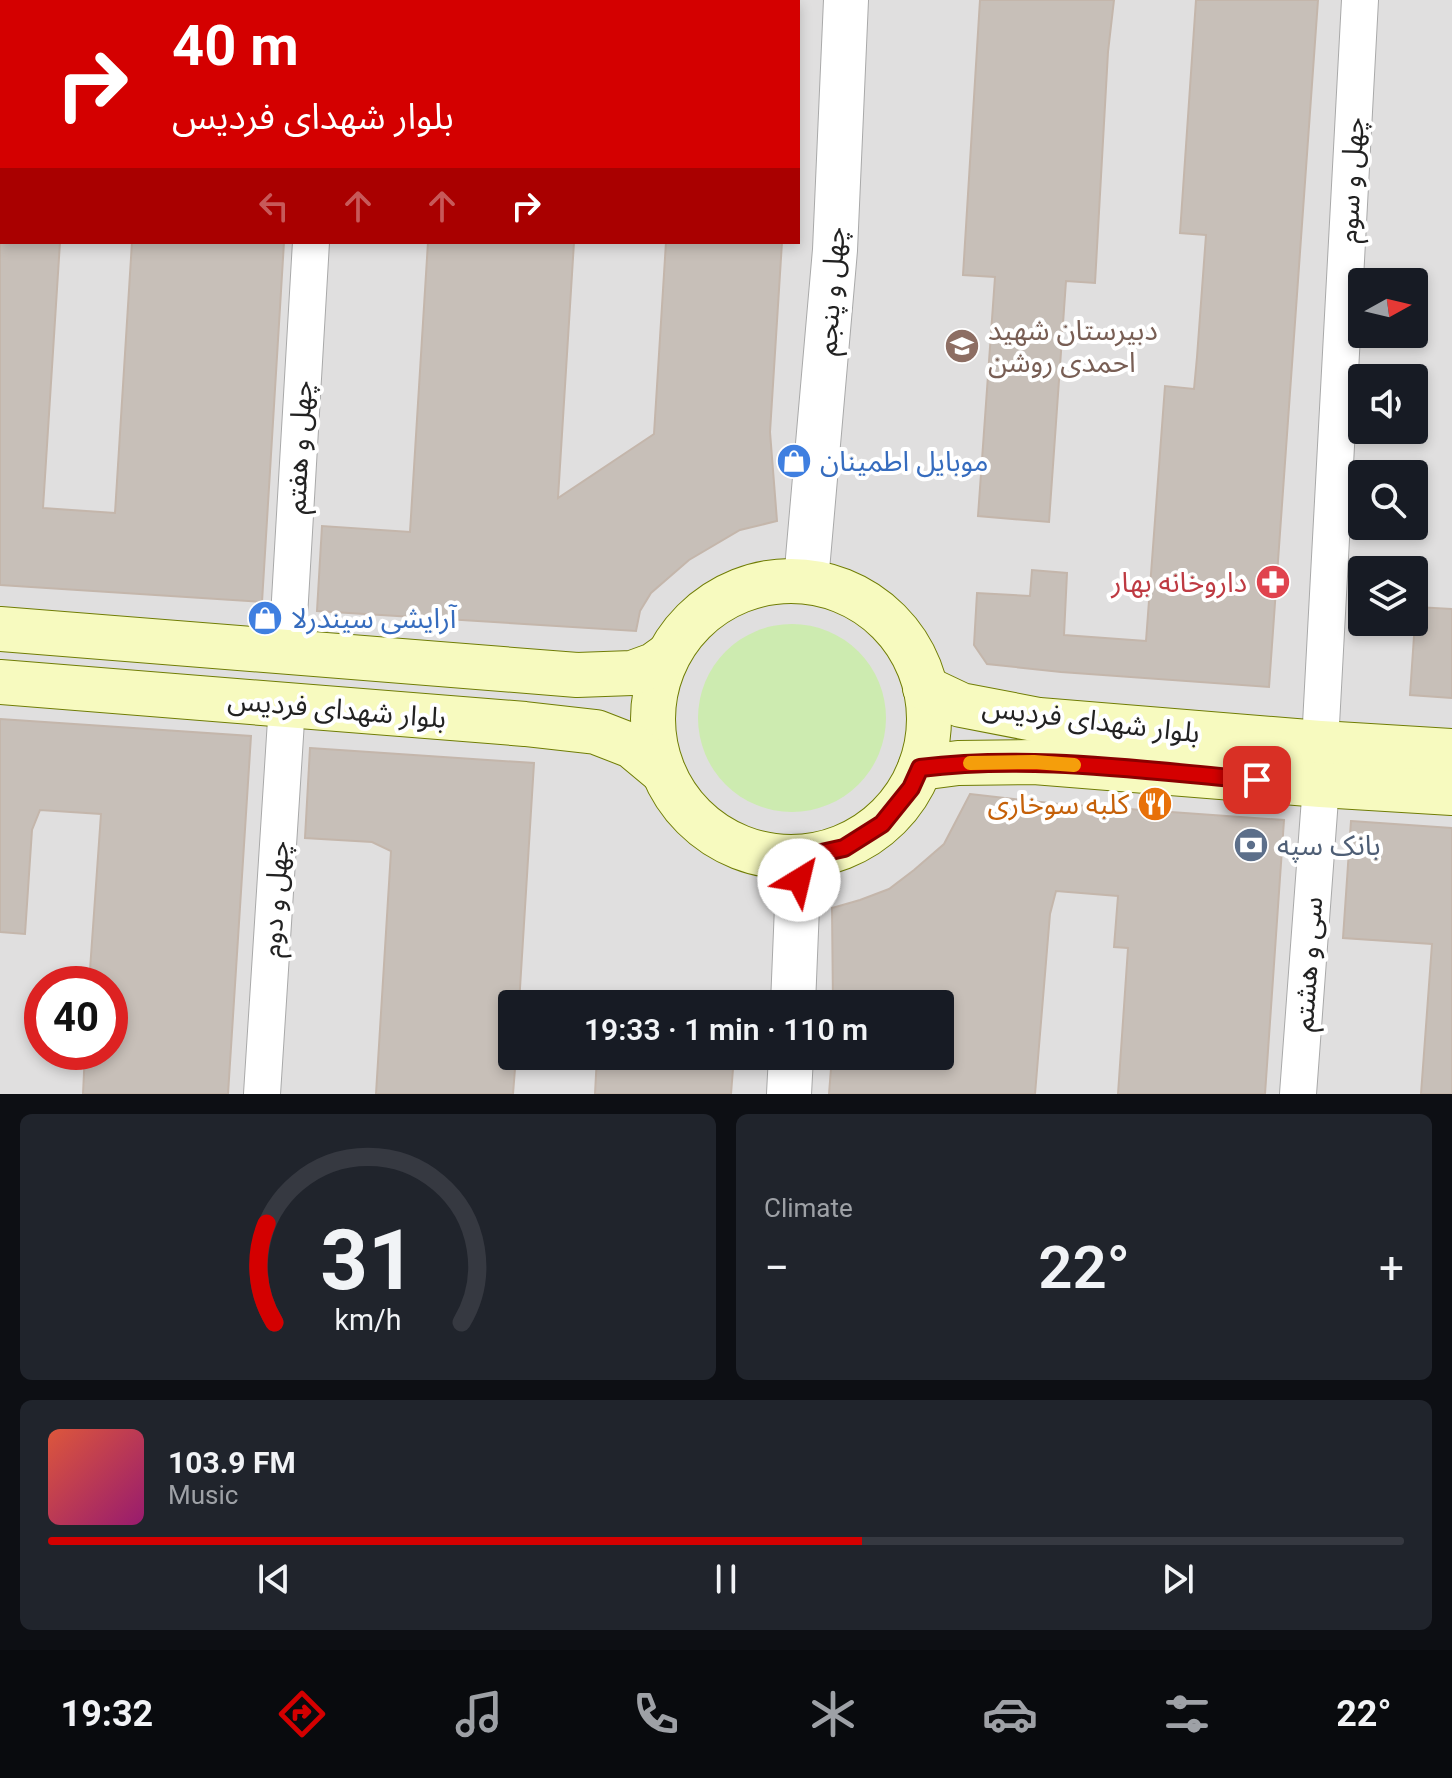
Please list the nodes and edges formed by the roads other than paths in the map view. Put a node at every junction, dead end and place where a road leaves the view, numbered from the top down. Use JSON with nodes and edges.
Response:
{"nodes":[{"id":1,"x":846,"y":0,"type":"edge"},
{"id":2,"x":1360,"y":0,"type":"edge"},
{"id":3,"x":311,"y":244,"type":"edge"},
{"id":4,"x":806,"y":581,"type":"junction"},
{"id":5,"x":0,"y":629,"type":"edge"},
{"id":6,"x":287,"y":651,"type":"junction"},
{"id":7,"x":668,"y":655,"type":"junction"},
{"id":8,"x":0,"y":682,"type":"edge"},
{"id":9,"x":925,"y":688,"type":"junction"},
{"id":10,"x":287,"y":705,"type":"junction"},
{"id":11,"x":1452,"y":751,"type":"edge"},
{"id":12,"x":1321,"y":764,"type":"junction"},
{"id":13,"x":920,"y":768,"type":"junction"},
{"id":14,"x":662,"y":771,"type":"junction"},
{"id":15,"x":1452,"y":793,"type":"edge"},
{"id":16,"x":799,"y":858,"type":"junction"},
{"id":17,"x":794,"y":990,"type":"edge"},
{"id":18,"x":790,"y":1070,"type":"edge"},
{"id":19,"x":262,"y":1094,"type":"edge"},
{"id":20,"x":789,"y":1094,"type":"edge"},
{"id":21,"x":1298,"y":1094,"type":"edge"}],
"edges":[{"from":1,"to":4,"type":"street","name":"چهل و پنجم"},
{"from":2,"to":12,"type":"street","name":"چهل و سوم"},
{"from":3,"to":6,"type":"street","name":"چهل و هفتم"},
{"from":4,"to":7,"type":"main road"},
{"from":4,"to":9,"type":"main road"},
{"from":5,"to":6,"type":"main road","name":"بلوار شهدای فردیس"},
{"from":6,"to":7,"type":"main road","name":"بلوار شهدای فردیس"},
{"from":7,"to":14,"type":"main road"},
{"from":8,"to":10,"type":"main road","name":"بلوار شهدای فردیس"},
{"from":9,"to":12,"type":"main road","name":"بلوار شهدای فردیس"},
{"from":9,"to":13,"type":"main road"},
{"from":10,"to":14,"type":"main road","name":"بلوار شهدای فردیس"},
{"from":10,"to":19,"type":"street","name":"چهل و دوم"},
{"from":11,"to":12,"type":"main road","name":"بلوار شهدای فردیس"},
{"from":12,"to":13,"type":"main road","name":"بلوار شهدای فردیس"},
{"from":12,"to":15,"type":"main road","name":"بلوار شهدای فردیس"},
{"from":12,"to":21,"type":"street","name":"سی و هشتم"},
{"from":13,"to":16,"type":"main road"},
{"from":14,"to":16,"type":"main road"},
{"from":16,"to":17,"type":"street"},
{"from":18,"to":20,"type":"street"}]}
